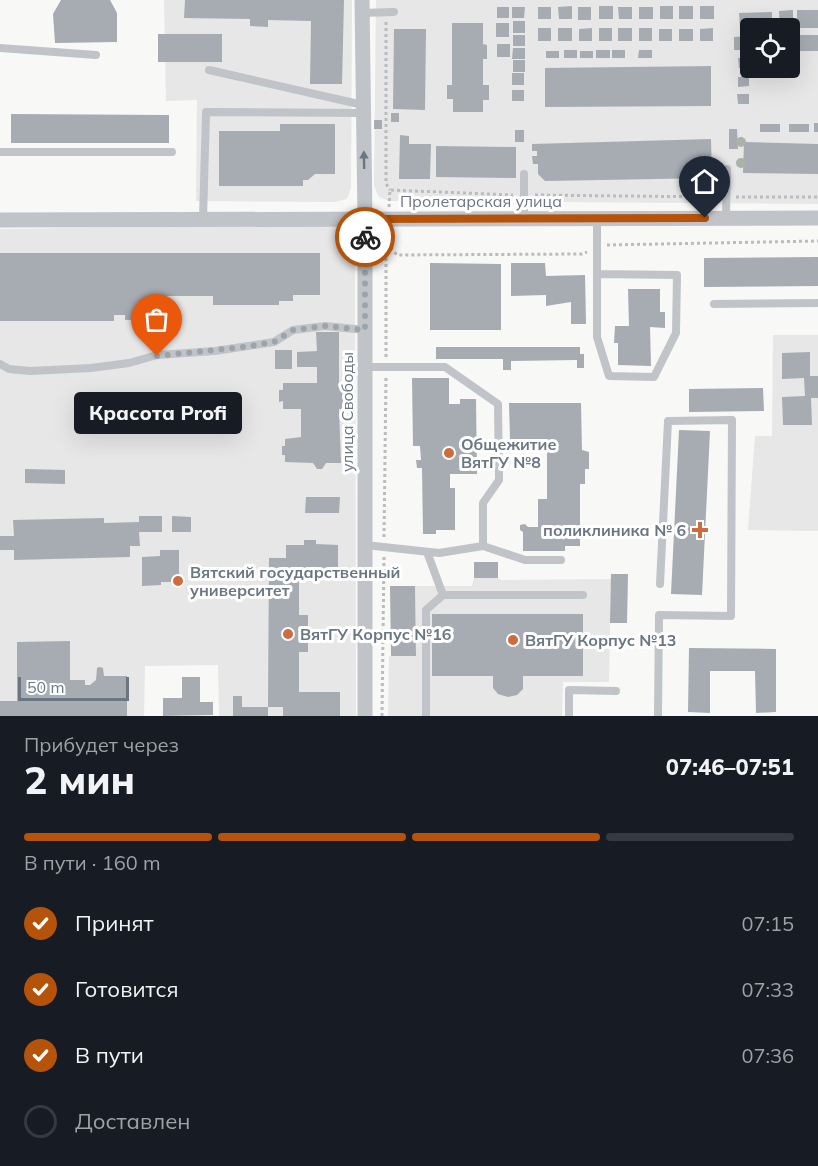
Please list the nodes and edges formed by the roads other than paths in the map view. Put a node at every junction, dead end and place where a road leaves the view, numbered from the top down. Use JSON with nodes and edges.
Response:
{"nodes":[{"id":1,"x":362,"y":7,"type":"edge"},
{"id":2,"x":390,"y":13,"type":"road end"},
{"id":3,"x":0,"y":48,"type":"edge"},
{"id":4,"x":96,"y":55,"type":"dead end"},
{"id":5,"x":209,"y":70,"type":"dead end"},
{"id":6,"x":363,"y":109,"type":"junction"},
{"id":7,"x":0,"y":152,"type":"edge"},
{"id":8,"x":172,"y":152,"type":"dead end"},
{"id":9,"x":727,"y":169,"type":"dead end"},
{"id":10,"x":524,"y":174,"type":"dead end"},
{"id":11,"x":524,"y":218,"type":"junction"},
{"id":12,"x":597,"y":218,"type":"junction"},
{"id":13,"x":726,"y":218,"type":"junction"},
{"id":14,"x":818,"y":218,"type":"edge"},
{"id":15,"x":204,"y":219,"type":"junction"},
{"id":16,"x":365,"y":219,"type":"junction"},
{"id":17,"x":0,"y":220,"type":"edge"},
{"id":18,"x":597,"y":274,"type":"junction"},
{"id":19,"x":818,"y":303,"type":"edge"},
{"id":20,"x":714,"y":304,"type":"dead end"},
{"id":21,"x":365,"y":330,"type":"junction"},
{"id":22,"x":0,"y":364,"type":"edge"},
{"id":23,"x":365,"y":367,"type":"junction"},
{"id":24,"x":365,"y":545,"type":"junction"},
{"id":25,"x":483,"y":546,"type":"junction"},
{"id":26,"x":428,"y":552,"type":"junction"},
{"id":27,"x":561,"y":560,"type":"dead end"},
{"id":28,"x":660,"y":584,"type":"dead end"},
{"id":29,"x":443,"y":595,"type":"junction"},
{"id":30,"x":583,"y":595,"type":"dead end"},
{"id":31,"x":616,"y":691,"type":"dead end"},
{"id":32,"x":365,"y":716,"type":"edge"},
{"id":33,"x":426,"y":716,"type":"edge"},
{"id":34,"x":569,"y":716,"type":"edge"},
{"id":35,"x":658,"y":716,"type":"edge"}],
"edges":[{"from":1,"to":2,"type":"lane"},
{"from":1,"to":6,"type":"street","name":"улица Свободы"},
{"from":3,"to":4,"type":"lane"},
{"from":5,"to":6,"type":"lane"},
{"from":6,"to":15,"type":"lane"},
{"from":16,"to":6,"type":"street","name":"улица Свободы","one_way":true},
{"from":7,"to":8,"type":"lane"},
{"from":9,"to":13,"type":"lane"},
{"from":10,"to":11,"type":"lane"},
{"from":11,"to":12,"type":"street","name":"Пролетарская улица"},
{"from":11,"to":16,"type":"street","name":"Пролетарская улица"},
{"from":12,"to":13,"type":"street","name":"Пролетарская улица"},
{"from":12,"to":18,"type":"lane"},
{"from":13,"to":14,"type":"street","name":"Пролетарская улица"},
{"from":15,"to":16,"type":"street","name":"Пролетарская улица"},
{"from":15,"to":17,"type":"street","name":"Пролетарская улица"},
{"from":16,"to":21,"type":"street","name":"улица Свободы"},
{"from":18,"to":18,"type":"lane"},
{"from":19,"to":20,"type":"lane"},
{"from":21,"to":22,"type":"lane"},
{"from":21,"to":23,"type":"street","name":"улица Свободы"},
{"from":23,"to":24,"type":"street","name":"улица Свободы"},
{"from":23,"to":25,"type":"lane"},
{"from":24,"to":26,"type":"lane"},
{"from":24,"to":32,"type":"street","name":"улица Свободы"},
{"from":25,"to":26,"type":"lane"},
{"from":25,"to":27,"type":"lane"},
{"from":26,"to":29,"type":"lane"},
{"from":28,"to":35,"type":"lane"},
{"from":29,"to":30,"type":"lane"},
{"from":29,"to":33,"type":"lane"},
{"from":31,"to":34,"type":"lane"}]}
